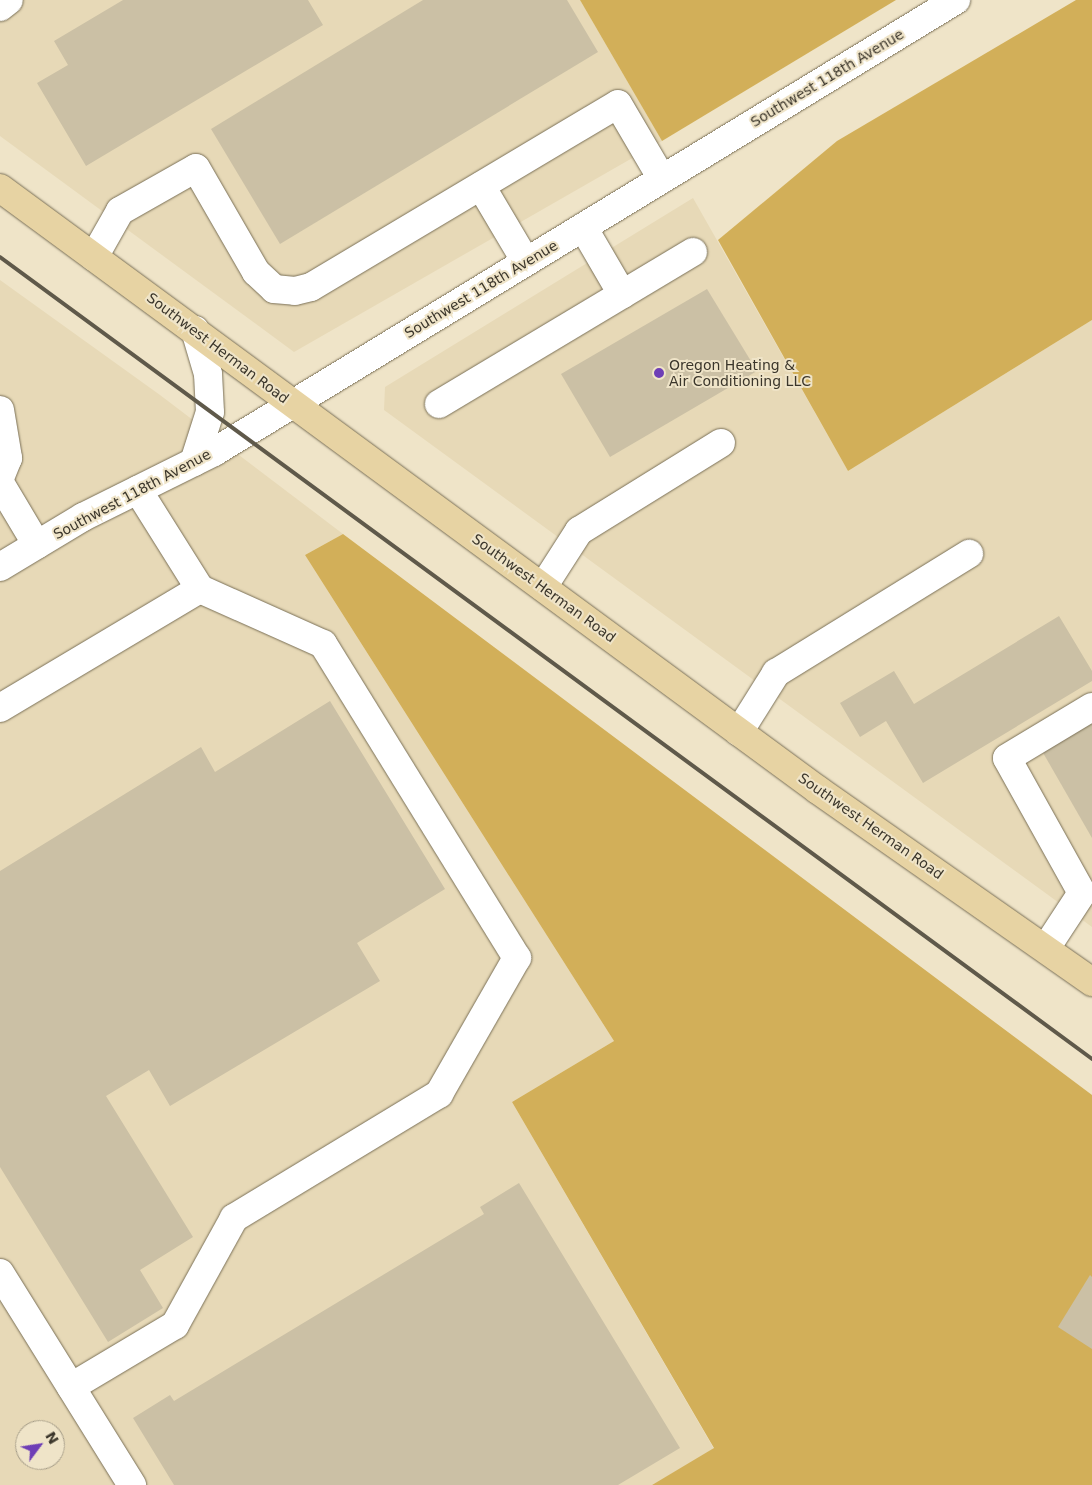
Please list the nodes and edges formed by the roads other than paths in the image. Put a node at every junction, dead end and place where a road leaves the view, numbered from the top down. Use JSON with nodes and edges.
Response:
{"nodes":[{"id":1,"x":9,"y":0,"type":"edge"},
{"id":2,"x":956,"y":0,"type":"edge"},
{"id":3,"x":0,"y":7,"type":"edge"},
{"id":4,"x":662,"y":179,"type":"junction"},
{"id":5,"x":481,"y":186,"type":"junction"},
{"id":6,"x":0,"y":188,"type":"edge"},
{"id":7,"x":582,"y":227,"type":"junction"},
{"id":8,"x":693,"y":252,"type":"dead end"},
{"id":9,"x":94,"y":257,"type":"junction"},
{"id":10,"x":526,"y":262,"type":"junction"},
{"id":11,"x":622,"y":294,"type":"junction"},
{"id":12,"x":195,"y":330,"type":"junction"},
{"id":13,"x":292,"y":404,"type":"junction"},
{"id":14,"x":439,"y":404,"type":"dead end"},
{"id":15,"x":0,"y":410,"type":"edge"},
{"id":16,"x":721,"y":443,"type":"dead end"},
{"id":17,"x":194,"y":462,"type":"junction"},
{"id":18,"x":0,"y":478,"type":"edge"},
{"id":19,"x":0,"y":483,"type":"edge"},
{"id":20,"x":138,"y":490,"type":"junction"},
{"id":21,"x":37,"y":544,"type":"junction"},
{"id":22,"x":969,"y":554,"type":"dead end"},
{"id":23,"x":0,"y":567,"type":"edge"},
{"id":24,"x":543,"y":587,"type":"junction"},
{"id":25,"x":200,"y":589,"type":"junction"},
{"id":26,"x":1092,"y":707,"type":"edge"},
{"id":27,"x":0,"y":708,"type":"edge"},
{"id":28,"x":739,"y":732,"type":"junction"},
{"id":29,"x":1087,"y":891,"type":"edge"},
{"id":30,"x":1046,"y":948,"type":"junction"},
{"id":31,"x":1092,"y":982,"type":"edge"},
{"id":32,"x":0,"y":1273,"type":"edge"},
{"id":33,"x":71,"y":1387,"type":"junction"},
{"id":34,"x":132,"y":1485,"type":"edge"}],
"edges":[{"from":1,"to":3,"type":"street"},
{"from":2,"to":4,"type":"street","name":"Southwest 118th Avenue"},
{"from":4,"to":5,"type":"street"},
{"from":4,"to":7,"type":"street","name":"Southwest 118th Avenue"},
{"from":5,"to":9,"type":"street"},
{"from":5,"to":10,"type":"street"},
{"from":6,"to":9,"type":"main road","name":"Southwest Herman Road"},
{"from":7,"to":10,"type":"street","name":"Southwest 118th Avenue"},
{"from":7,"to":11,"type":"street"},
{"from":8,"to":11,"type":"street"},
{"from":9,"to":12,"type":"main road","name":"Southwest Herman Road"},
{"from":10,"to":13,"type":"street","name":"Southwest 118th Avenue"},
{"from":11,"to":14,"type":"street"},
{"from":12,"to":13,"type":"main road","name":"Southwest Herman Road"},
{"from":12,"to":17,"type":"street"},
{"from":13,"to":17,"type":"street","name":"Southwest 118th Avenue"},
{"from":13,"to":24,"type":"main road","name":"Southwest Herman Road"},
{"from":15,"to":18,"type":"street"},
{"from":16,"to":24,"type":"street"},
{"from":17,"to":20,"type":"street","name":"Southwest 118th Avenue"},
{"from":19,"to":21,"type":"street"},
{"from":20,"to":21,"type":"street","name":"Southwest 118th Avenue"},
{"from":20,"to":25,"type":"street"},
{"from":21,"to":23,"type":"street","name":"Southwest 118th Avenue"},
{"from":22,"to":28,"type":"street"},
{"from":24,"to":28,"type":"main road","name":"Southwest Herman Road"},
{"from":25,"to":27,"type":"street"},
{"from":25,"to":33,"type":"street"},
{"from":26,"to":29,"type":"street"},
{"from":28,"to":30,"type":"main road","name":"Southwest Herman Road"},
{"from":29,"to":30,"type":"street"},
{"from":30,"to":31,"type":"main road","name":"Southwest Herman Road"},
{"from":32,"to":33,"type":"street"},
{"from":33,"to":34,"type":"street"}]}
